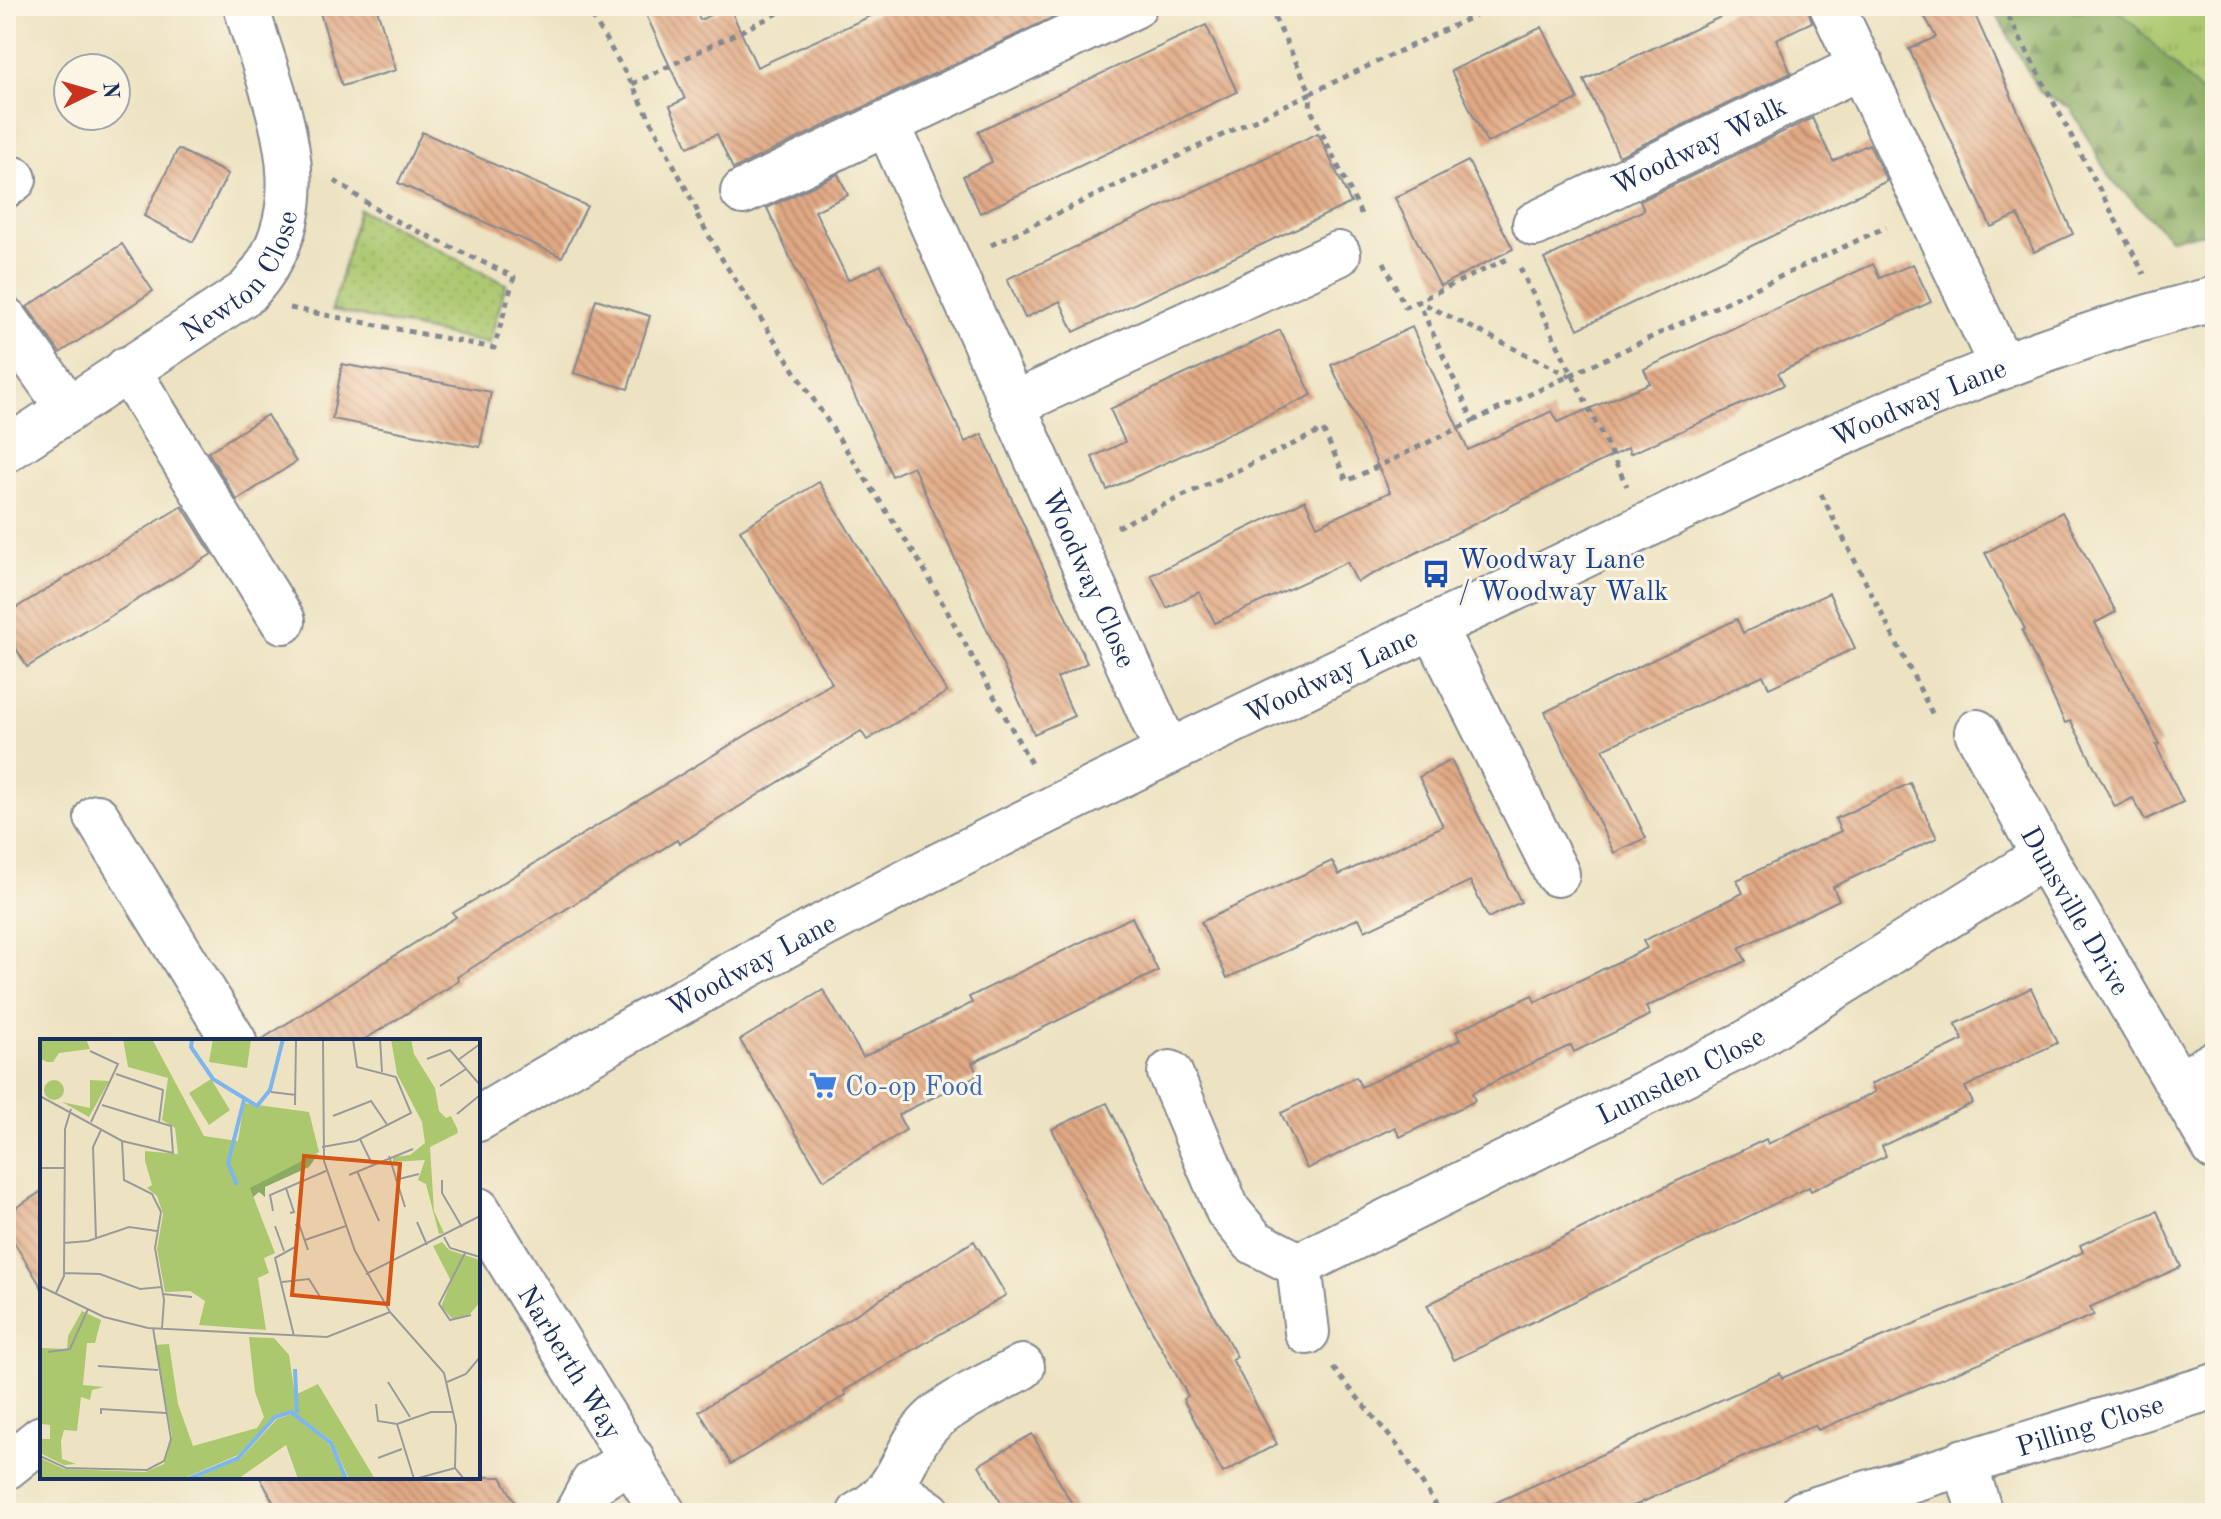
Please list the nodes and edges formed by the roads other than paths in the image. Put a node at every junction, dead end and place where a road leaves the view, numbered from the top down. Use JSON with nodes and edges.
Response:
{"nodes":[{"id":1,"x":246,"y":6,"type":"edge"},
{"id":2,"x":1134,"y":6,"type":"edge"},
{"id":3,"x":1832,"y":6,"type":"edge"},
{"id":4,"x":1862,"y":66,"type":"junction"},
{"id":5,"x":888,"y":125,"type":"junction"},
{"id":6,"x":743,"y":192,"type":"road end"},
{"id":7,"x":1535,"y":224,"type":"dead end"},
{"id":8,"x":1361,"y":244,"type":"road end"},
{"id":9,"x":2215,"y":299,"type":"edge"},
{"id":10,"x":6,"y":320,"type":"edge"},
{"id":11,"x":2002,"y":367,"type":"junction"},
{"id":12,"x":127,"y":369,"type":"junction"},
{"id":13,"x":1012,"y":405,"type":"junction"},
{"id":14,"x":69,"y":409,"type":"junction"},
{"id":15,"x":6,"y":450,"type":"edge"},
{"id":16,"x":283,"y":621,"type":"dead end"},
{"id":17,"x":1433,"y":626,"type":"junction"},
{"id":18,"x":1977,"y":732,"type":"road end"},
{"id":19,"x":1167,"y":751,"type":"junction"},
{"id":20,"x":97,"y":817,"type":"dead end"},
{"id":21,"x":2044,"y":856,"type":"junction"},
{"id":22,"x":1557,"y":874,"type":"dead end"},
{"id":23,"x":233,"y":1039,"type":"edge"},
{"id":24,"x":1170,"y":1073,"type":"dead end"},
{"id":25,"x":2197,"y":1074,"type":"edge"},
{"id":26,"x":480,"y":1118,"type":"edge"},
{"id":27,"x":2215,"y":1148,"type":"edge"},
{"id":28,"x":480,"y":1213,"type":"edge"},
{"id":29,"x":1299,"y":1265,"type":"junction"},
{"id":30,"x":1307,"y":1332,"type":"road end"},
{"id":31,"x":1022,"y":1367,"type":"dead end"},
{"id":32,"x":2215,"y":1386,"type":"edge"},
{"id":33,"x":40,"y":1440,"type":"edge"},
{"id":34,"x":632,"y":1459,"type":"junction"},
{"id":35,"x":1964,"y":1461,"type":"junction"},
{"id":36,"x":6,"y":1467,"type":"edge"},
{"id":37,"x":876,"y":1501,"type":"edge"},
{"id":38,"x":577,"y":1513,"type":"edge"},
{"id":39,"x":663,"y":1513,"type":"edge"},
{"id":40,"x":929,"y":1513,"type":"edge"},
{"id":41,"x":1803,"y":1513,"type":"edge"},
{"id":42,"x":1980,"y":1513,"type":"edge"}],
"edges":[{"from":1,"to":12,"type":"street","name":"Newton Close"},
{"from":2,"to":5,"type":"street"},
{"from":3,"to":4,"type":"street"},
{"from":4,"to":7,"type":"street","name":"Woodway Walk"},
{"from":4,"to":11,"type":"street"},
{"from":5,"to":6,"type":"street"},
{"from":5,"to":13,"type":"street","name":"Woodway Close"},
{"from":8,"to":13,"type":"street"},
{"from":9,"to":11,"type":"street","name":"Woodway Lane"},
{"from":10,"to":14,"type":"street"},
{"from":11,"to":17,"type":"street","name":"Woodway Lane"},
{"from":12,"to":14,"type":"street","name":"Newton Close"},
{"from":12,"to":16,"type":"street"},
{"from":13,"to":19,"type":"street","name":"Woodway Close"},
{"from":14,"to":15,"type":"street","name":"Newton Close"},
{"from":17,"to":19,"type":"street","name":"Woodway Lane"},
{"from":17,"to":22,"type":"street"},
{"from":18,"to":21,"type":"street","name":"Dunsville Drive"},
{"from":19,"to":26,"type":"street","name":"Woodway Lane"},
{"from":20,"to":23,"type":"street"},
{"from":21,"to":25,"type":"street","name":"Dunsville Drive"},
{"from":21,"to":29,"type":"street","name":"Lumsden Close"},
{"from":24,"to":29,"type":"street"},
{"from":25,"to":27,"type":"street","name":"Dunsville Drive"},
{"from":28,"to":34,"type":"street","name":"Narberth Way"},
{"from":29,"to":30,"type":"street"},
{"from":31,"to":37,"type":"street"},
{"from":32,"to":35,"type":"street","name":"Pilling Close"},
{"from":33,"to":36,"type":"street"},
{"from":34,"to":38,"type":"street"},
{"from":34,"to":39,"type":"street","name":"Narberth Way"},
{"from":35,"to":41,"type":"street","name":"Pilling Close"},
{"from":35,"to":42,"type":"street"},
{"from":37,"to":40,"type":"street"}]}
